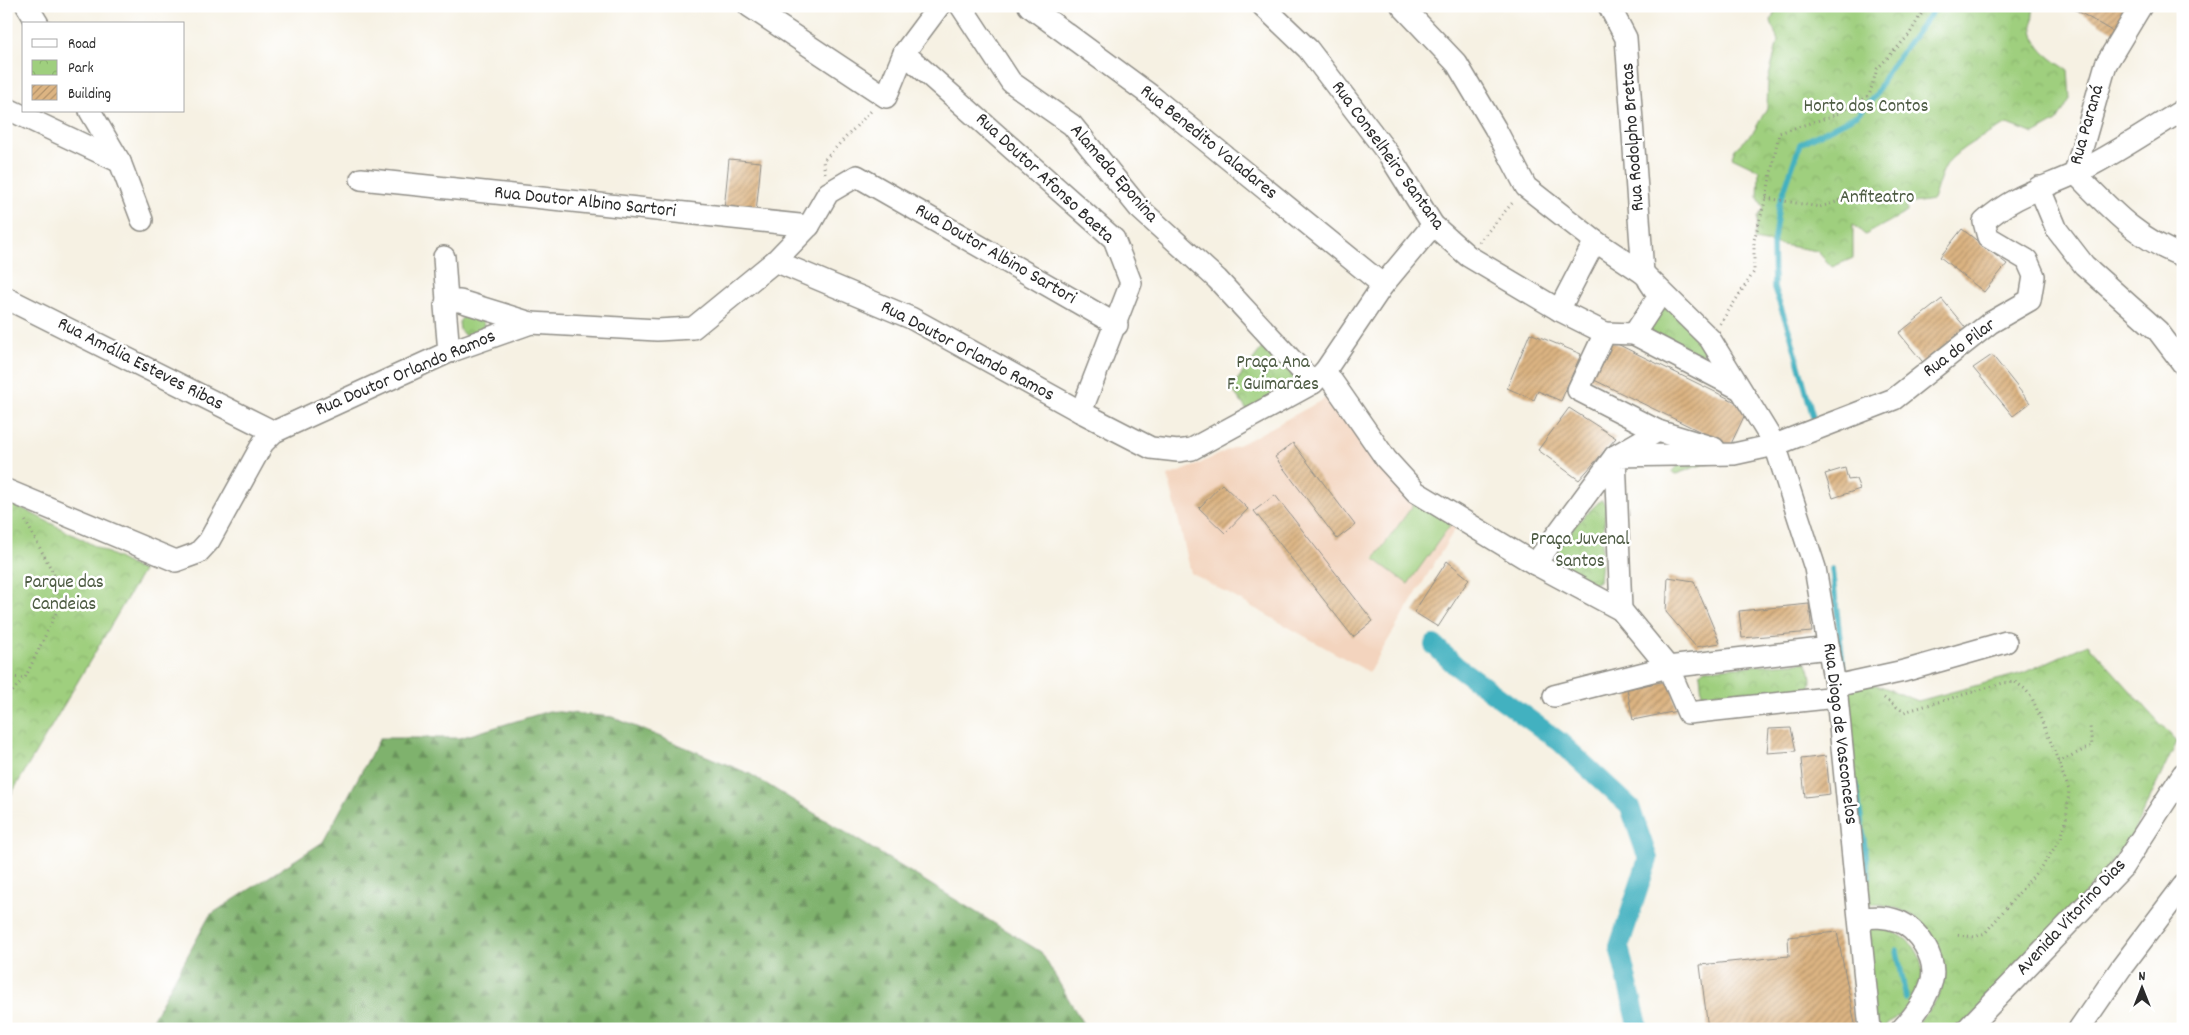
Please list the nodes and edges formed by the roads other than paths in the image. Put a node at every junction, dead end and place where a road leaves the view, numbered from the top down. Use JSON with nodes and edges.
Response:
{"nodes":[{"id":1,"x":27,"y":6,"type":"edge"},
{"id":2,"x":749,"y":6,"type":"edge"},
{"id":3,"x":939,"y":6,"type":"edge"},
{"id":4,"x":961,"y":6,"type":"edge"},
{"id":5,"x":1029,"y":6,"type":"edge"},
{"id":6,"x":1263,"y":6,"type":"edge"},
{"id":7,"x":1402,"y":6,"type":"edge"},
{"id":8,"x":1609,"y":6,"type":"edge"},
{"id":9,"x":2141,"y":6,"type":"edge"},
{"id":10,"x":37,"y":22,"type":"edge"},
{"id":11,"x":904,"y":53,"type":"junction"},
{"id":12,"x":6,"y":108,"type":"edge"},
{"id":13,"x":2183,"y":110,"type":"edge"},
{"id":14,"x":91,"y":112,"type":"edge"},
{"id":15,"x":120,"y":162,"type":"junction"},
{"id":16,"x":2075,"y":174,"type":"junction"},
{"id":17,"x":360,"y":179,"type":"dead end"},
{"id":18,"x":2039,"y":187,"type":"junction"},
{"id":19,"x":2000,"y":207,"type":"joint"},
{"id":20,"x":142,"y":220,"type":"dead end"},
{"id":21,"x":1433,"y":225,"type":"junction"},
{"id":22,"x":809,"y":226,"type":"junction"},
{"id":23,"x":1594,"y":241,"type":"junction"},
{"id":24,"x":2183,"y":256,"type":"edge"},
{"id":25,"x":444,"y":257,"type":"dead end"},
{"id":26,"x":775,"y":261,"type":"junction"},
{"id":27,"x":1643,"y":273,"type":"junction"},
{"id":28,"x":1383,"y":285,"type":"junction"},
{"id":29,"x":6,"y":298,"type":"edge"},
{"id":30,"x":447,"y":301,"type":"junction"},
{"id":31,"x":1560,"y":310,"type":"junction"},
{"id":32,"x":531,"y":323,"type":"junction"},
{"id":33,"x":1116,"y":325,"type":"junction"},
{"id":34,"x":1605,"y":333,"type":"junction"},
{"id":35,"x":1634,"y":334,"type":"junction"},
{"id":36,"x":449,"y":352,"type":"junction"},
{"id":37,"x":2183,"y":364,"type":"edge"},
{"id":38,"x":1319,"y":377,"type":"junction"},
{"id":39,"x":1745,"y":398,"type":"junction"},
{"id":40,"x":1080,"y":412,"type":"junction"},
{"id":41,"x":1658,"y":431,"type":"junction"},
{"id":42,"x":274,"y":432,"type":"junction"},
{"id":43,"x":1775,"y":445,"type":"junction"},
{"id":44,"x":1734,"y":454,"type":"junction"},
{"id":45,"x":1615,"y":456,"type":"junction"},
{"id":46,"x":12,"y":493,"type":"edge"},
{"id":47,"x":1535,"y":564,"type":"junction"},
{"id":48,"x":1621,"y":610,"type":"junction"},
{"id":49,"x":2006,"y":642,"type":"dead end"},
{"id":50,"x":1829,"y":648,"type":"junction"},
{"id":51,"x":1668,"y":667,"type":"junction"},
{"id":52,"x":1836,"y":691,"type":"junction"},
{"id":53,"x":1554,"y":696,"type":"dead end"},
{"id":54,"x":2183,"y":774,"type":"edge"},
{"id":55,"x":2183,"y":886,"type":"edge"},
{"id":56,"x":1860,"y":918,"type":"junction"},
{"id":57,"x":1870,"y":1029,"type":"edge"},
{"id":58,"x":1902,"y":1029,"type":"edge"},
{"id":59,"x":1967,"y":1029,"type":"edge"},
{"id":60,"x":2079,"y":1029,"type":"edge"}],
"edges":[{"from":1,"to":10,"type":"street"},
{"from":2,"to":11,"type":"street"},
{"from":3,"to":11,"type":"street"},
{"from":4,"to":38,"type":"street","name":"Alameda Eponina"},
{"from":5,"to":28,"type":"street","name":"Rua Benedito Valadares"},
{"from":6,"to":21,"type":"street","name":"Rua Conselheiro Santana"},
{"from":7,"to":23,"type":"street"},
{"from":8,"to":27,"type":"street","name":"Rua Rodolpho Bretas"},
{"from":9,"to":16,"type":"street","name":"Rua Paraná"},
{"from":11,"to":33,"type":"street","name":"Rua Doutor Afonso Baeta"},
{"from":12,"to":15,"type":"street"},
{"from":13,"to":16,"type":"street"},
{"from":14,"to":15,"type":"street"},
{"from":15,"to":20,"type":"street"},
{"from":16,"to":18,"type":"street","name":"Rua Paraná"},
{"from":16,"to":24,"type":"street"},
{"from":17,"to":22,"type":"street","name":"Rua Doutor Albino Sartori"},
{"from":18,"to":19,"type":"street","name":"Rua Paraná"},
{"from":18,"to":37,"type":"street"},
{"from":19,"to":43,"type":"street","name":"Rua do Pilar"},
{"from":21,"to":28,"type":"street"},
{"from":21,"to":31,"type":"street","name":"Rua Conselheiro Santana"},
{"from":22,"to":26,"type":"street","name":"Rua Doutor Albino Sartori"},
{"from":22,"to":33,"type":"street","name":"Rua Doutor Albino Sartori"},
{"from":23,"to":27,"type":"street"},
{"from":23,"to":31,"type":"street"},
{"from":25,"to":30,"type":"street"},
{"from":26,"to":32,"type":"street","name":"Rua Doutor Orlando Ramos"},
{"from":26,"to":40,"type":"street","name":"Rua Doutor Orlando Ramos"},
{"from":27,"to":35,"type":"street"},
{"from":27,"to":39,"type":"street"},
{"from":28,"to":38,"type":"street"},
{"from":29,"to":42,"type":"street","name":"Rua Amália Esteves Ribas"},
{"from":30,"to":32,"type":"street"},
{"from":30,"to":36,"type":"street"},
{"from":31,"to":34,"type":"street","name":"Rua Conselheiro Santana"},
{"from":32,"to":36,"type":"street","name":"Rua Doutor Orlando Ramos"},
{"from":33,"to":40,"type":"street","name":"Rua Doutor Afonso Baeta"},
{"from":34,"to":35,"type":"street"},
{"from":34,"to":41,"type":"street"},
{"from":35,"to":39,"type":"street"},
{"from":36,"to":42,"type":"street","name":"Rua Doutor Orlando Ramos"},
{"from":38,"to":40,"type":"street","name":"Rua Doutor Orlando Ramos"},
{"from":38,"to":47,"type":"street","name":"Alameda Eponina"},
{"from":39,"to":43,"type":"street","name":"Rua Diogo de Vasconcelos"},
{"from":41,"to":44,"type":"street"},
{"from":41,"to":45,"type":"street"},
{"from":42,"to":46,"type":"street","name":"Rua Doutor Orlando Ramos"},
{"from":43,"to":44,"type":"street"},
{"from":43,"to":50,"type":"street","name":"Rua Diogo de Vasconcelos"},
{"from":44,"to":45,"type":"street"},
{"from":45,"to":47,"type":"street"},
{"from":45,"to":48,"type":"street"},
{"from":47,"to":48,"type":"street","name":"Alameda Eponina"},
{"from":48,"to":51,"type":"street"},
{"from":49,"to":52,"type":"street"},
{"from":50,"to":51,"type":"street"},
{"from":50,"to":52,"type":"street","name":"Rua Diogo de Vasconcelos"},
{"from":51,"to":52,"type":"street"},
{"from":51,"to":53,"type":"street"},
{"from":52,"to":56,"type":"street","name":"Rua Diogo de Vasconcelos"},
{"from":54,"to":59,"type":"street","name":"Avenida Vitorino Dias"},
{"from":55,"to":60,"type":"street"},
{"from":56,"to":57,"type":"street","name":"Rua Diogo de Vasconcelos"},
{"from":56,"to":58,"type":"street"}]}
